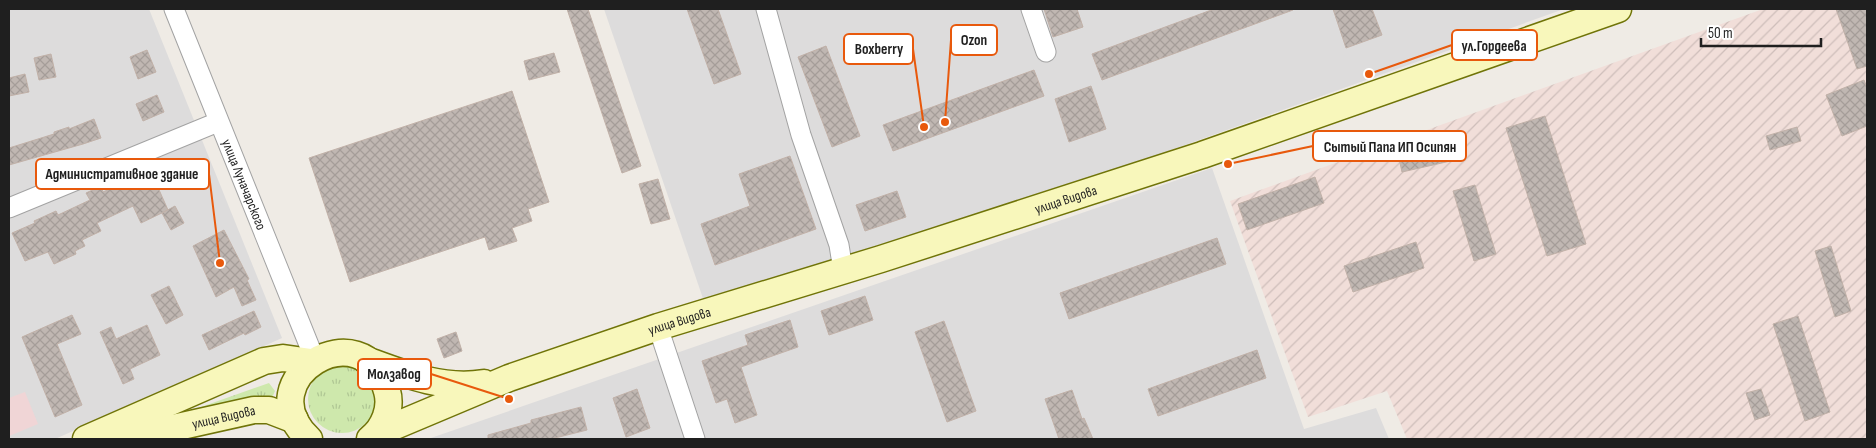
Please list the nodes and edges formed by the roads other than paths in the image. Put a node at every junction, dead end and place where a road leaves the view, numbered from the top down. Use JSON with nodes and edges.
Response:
{"nodes":[{"id":1,"x":174,"y":9,"type":"edge"},
{"id":2,"x":766,"y":9,"type":"edge"},
{"id":3,"x":1031,"y":9,"type":"edge"},
{"id":4,"x":1618,"y":9,"type":"edge"},
{"id":5,"x":1046,"y":52,"type":"dead end"},
{"id":6,"x":218,"y":122,"type":"junction"},
{"id":7,"x":9,"y":208,"type":"edge"},
{"id":8,"x":843,"y":270,"type":"junction"},
{"id":9,"x":658,"y":327,"type":"junction"},
{"id":10,"x":366,"y":360,"type":"junction"},
{"id":11,"x":313,"y":361,"type":"junction"},
{"id":12,"x":509,"y":378,"type":"junction"},
{"id":13,"x":302,"y":429,"type":"edge"},
{"id":14,"x":373,"y":437,"type":"edge"},
{"id":15,"x":86,"y":439,"type":"edge"},
{"id":16,"x":124,"y":439,"type":"edge"},
{"id":17,"x":695,"y":439,"type":"edge"}],
"edges":[{"from":1,"to":6,"type":"street","name":"улица Луначарского"},
{"from":2,"to":8,"type":"street"},
{"from":3,"to":5,"type":"street"},
{"from":4,"to":8,"type":"street","name":"улица Видова"},
{"from":6,"to":7,"type":"street"},
{"from":6,"to":11,"type":"street","name":"улица Луначарского"},
{"from":8,"to":9,"type":"street","name":"улица Видова"},
{"from":9,"to":12,"type":"street","name":"улица Видова"},
{"from":9,"to":17,"type":"street"},
{"from":10,"to":11,"type":"street"},
{"from":10,"to":12,"type":"street"},
{"from":10,"to":14,"type":"street"},
{"from":11,"to":13,"type":"street"},
{"from":11,"to":15,"type":"street"},
{"from":12,"to":14,"type":"street"},
{"from":13,"to":16,"type":"street","name":"улица Видова"}]}
